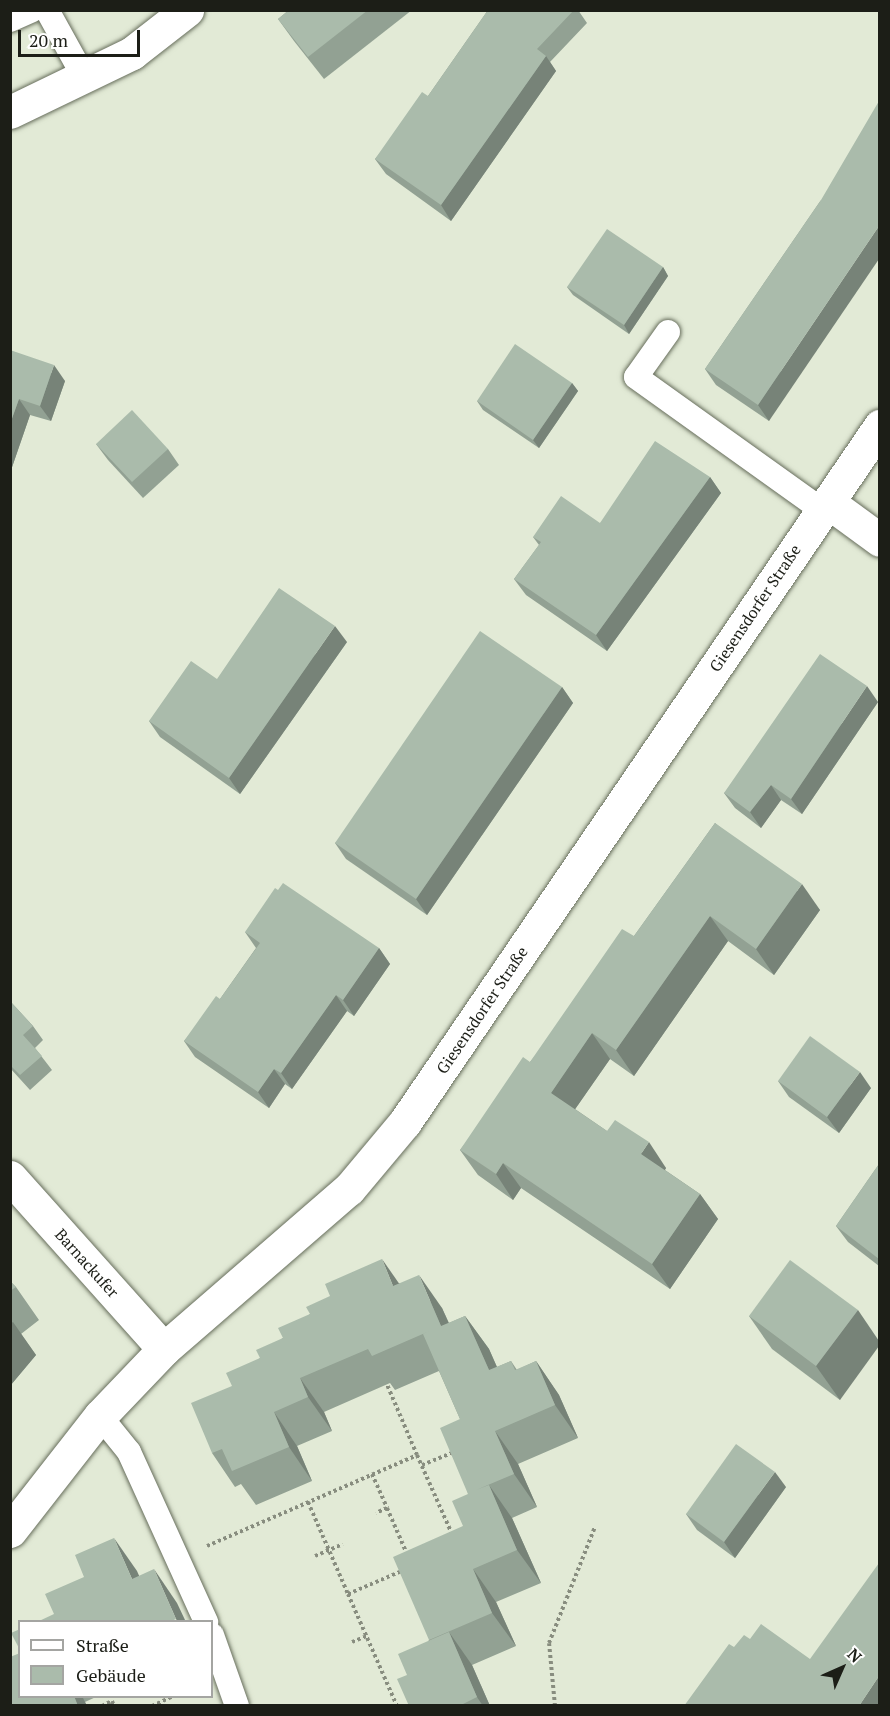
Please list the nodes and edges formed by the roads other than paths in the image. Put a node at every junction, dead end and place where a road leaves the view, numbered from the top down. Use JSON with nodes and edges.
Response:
{"nodes":[{"id":1,"x":32,"y":10,"type":"edge"},
{"id":2,"x":47,"y":10,"type":"edge"},
{"id":3,"x":188,"y":10,"type":"edge"},
{"id":4,"x":10,"y":20,"type":"edge"},
{"id":5,"x":84,"y":77,"type":"junction"},
{"id":6,"x":10,"y":112,"type":"edge"},
{"id":7,"x":668,"y":332,"type":"dead end"},
{"id":8,"x":879,"y":426,"type":"edge"},
{"id":9,"x":825,"y":506,"type":"junction"},
{"id":10,"x":879,"y":540,"type":"edge"},
{"id":11,"x":10,"y":1176,"type":"edge"},
{"id":12,"x":164,"y":1349,"type":"junction"},
{"id":13,"x":100,"y":1416,"type":"junction"},
{"id":14,"x":10,"y":1531,"type":"edge"},
{"id":15,"x":205,"y":1620,"type":"edge"},
{"id":16,"x":213,"y":1638,"type":"edge"},
{"id":17,"x":237,"y":1706,"type":"edge"}],
"edges":[{"from":1,"to":4,"type":"lane"},
{"from":2,"to":5,"type":"lane"},
{"from":3,"to":5,"type":"street"},
{"from":5,"to":6,"type":"street"},
{"from":7,"to":9,"type":"lane"},
{"from":8,"to":9,"type":"street","name":"Giesensdorfer Straße"},
{"from":9,"to":10,"type":"street"},
{"from":9,"to":12,"type":"street","name":"Giesensdorfer Straße"},
{"from":11,"to":12,"type":"street","name":"Barnackufer"},
{"from":12,"to":13,"type":"street","name":"Giesensdorfer Straße"},
{"from":13,"to":14,"type":"street","name":"Giesensdorfer Straße"},
{"from":13,"to":15,"type":"lane"},
{"from":16,"to":17,"type":"lane"}]}
